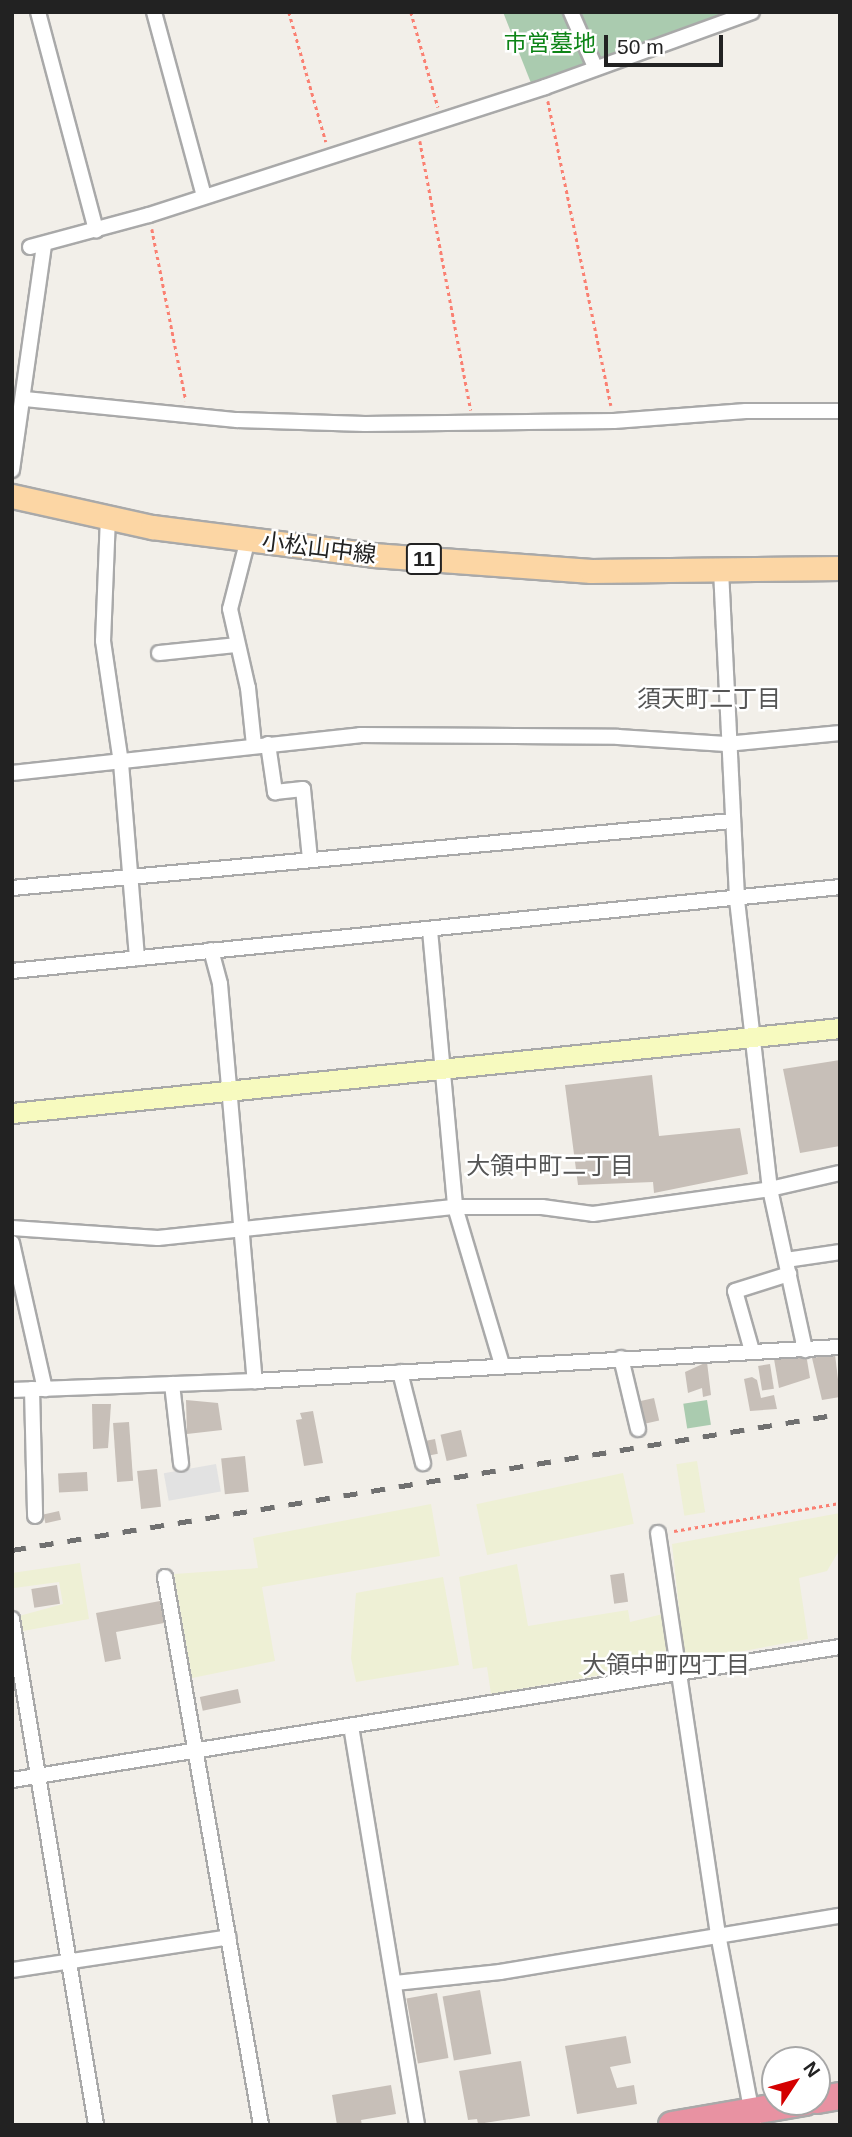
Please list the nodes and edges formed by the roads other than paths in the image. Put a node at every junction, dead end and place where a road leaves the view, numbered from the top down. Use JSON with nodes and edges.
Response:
{"nodes":[{"id":1,"x":38,"y":12,"type":"edge"},
{"id":2,"x":154,"y":12,"type":"edge"},
{"id":3,"x":571,"y":12,"type":"edge"},
{"id":4,"x":752,"y":12,"type":"edge"},
{"id":5,"x":594,"y":67,"type":"junction"},
{"id":6,"x":204,"y":195,"type":"junction"},
{"id":7,"x":96,"y":230,"type":"junction"},
{"id":8,"x":25,"y":400,"type":"junction"},
{"id":9,"x":840,"y":411,"type":"edge"},
{"id":10,"x":12,"y":470,"type":"edge"},
{"id":11,"x":12,"y":496,"type":"edge"},
{"id":12,"x":108,"y":517,"type":"junction"},
{"id":13,"x":248,"y":539,"type":"junction"},
{"id":14,"x":840,"y":568,"type":"edge"},
{"id":15,"x":721,"y":570,"type":"junction"},
{"id":16,"x":236,"y":645,"type":"junction"},
{"id":17,"x":159,"y":653,"type":"dead end"},
{"id":18,"x":840,"y":733,"type":"edge"},
{"id":19,"x":261,"y":744,"type":"junction"},
{"id":20,"x":726,"y":744,"type":"junction"},
{"id":21,"x":121,"y":763,"type":"junction"},
{"id":22,"x":12,"y":773,"type":"edge"},
{"id":23,"x":732,"y":821,"type":"junction"},
{"id":24,"x":310,"y":859,"type":"junction"},
{"id":25,"x":128,"y":879,"type":"junction"},
{"id":26,"x":840,"y":887,"type":"edge"},
{"id":27,"x":12,"y":888,"type":"edge"},
{"id":28,"x":737,"y":900,"type":"junction"},
{"id":29,"x":430,"y":930,"type":"junction"},
{"id":30,"x":211,"y":950,"type":"junction"},
{"id":31,"x":137,"y":958,"type":"junction"},
{"id":32,"x":12,"y":971,"type":"edge"},
{"id":33,"x":840,"y":1028,"type":"edge"},
{"id":34,"x":755,"y":1038,"type":"junction"},
{"id":35,"x":441,"y":1067,"type":"junction"},
{"id":36,"x":229,"y":1089,"type":"junction"},
{"id":37,"x":12,"y":1113,"type":"edge"},
{"id":38,"x":840,"y":1172,"type":"edge"},
{"id":39,"x":770,"y":1188,"type":"junction"},
{"id":40,"x":455,"y":1207,"type":"junction"},
{"id":41,"x":12,"y":1228,"type":"edge"},
{"id":42,"x":241,"y":1229,"type":"junction"},
{"id":43,"x":12,"y":1243,"type":"edge"},
{"id":44,"x":840,"y":1252,"type":"edge"},
{"id":45,"x":787,"y":1267,"type":"junction"},
{"id":46,"x":840,"y":1347,"type":"edge"},
{"id":47,"x":805,"y":1350,"type":"junction"},
{"id":48,"x":752,"y":1351,"type":"junction"},
{"id":49,"x":621,"y":1358,"type":"junction"},
{"id":50,"x":502,"y":1365,"type":"junction"},
{"id":51,"x":400,"y":1372,"type":"junction"},
{"id":52,"x":255,"y":1381,"type":"junction"},
{"id":53,"x":172,"y":1384,"type":"junction"},
{"id":54,"x":38,"y":1389,"type":"junction"},
{"id":55,"x":12,"y":1390,"type":"edge"},
{"id":56,"x":638,"y":1429,"type":"dead end"},
{"id":57,"x":181,"y":1463,"type":"dead end"},
{"id":58,"x":424,"y":1463,"type":"dead end"},
{"id":59,"x":36,"y":1516,"type":"dead end"},
{"id":60,"x":658,"y":1533,"type":"road end"},
{"id":61,"x":165,"y":1577,"type":"dead end"},
{"id":62,"x":12,"y":1619,"type":"edge"},
{"id":63,"x":840,"y":1647,"type":"edge"},
{"id":64,"x":680,"y":1673,"type":"junction"},
{"id":65,"x":351,"y":1726,"type":"junction"},
{"id":66,"x":196,"y":1751,"type":"junction"},
{"id":67,"x":41,"y":1776,"type":"junction"},
{"id":68,"x":12,"y":1780,"type":"edge"},
{"id":69,"x":840,"y":1916,"type":"edge"},
{"id":70,"x":718,"y":1934,"type":"junction"},
{"id":71,"x":229,"y":1937,"type":"junction"},
{"id":72,"x":70,"y":1959,"type":"junction"},
{"id":73,"x":12,"y":1970,"type":"edge"},
{"id":74,"x":395,"y":1983,"type":"junction"},
{"id":75,"x":752,"y":2118,"type":"edge"},
{"id":76,"x":96,"y":2125,"type":"edge"},
{"id":77,"x":261,"y":2125,"type":"edge"},
{"id":78,"x":417,"y":2125,"type":"edge"},
{"id":79,"x":672,"y":2125,"type":"edge"}],
"edges":[{"from":1,"to":7,"type":"street"},
{"from":2,"to":6,"type":"street"},
{"from":3,"to":5,"type":"street"},
{"from":4,"to":5,"type":"street"},
{"from":5,"to":6,"type":"street"},
{"from":6,"to":7,"type":"street"},
{"from":7,"to":8,"type":"street"},
{"from":8,"to":9,"type":"street"},
{"from":8,"to":10,"type":"street"},
{"from":11,"to":12,"type":"main road","name":"小松山中線","number":"11"},
{"from":12,"to":13,"type":"main road","name":"小松山中線","number":"11"},
{"from":12,"to":21,"type":"street"},
{"from":13,"to":15,"type":"main road","name":"小松山中線","number":"11"},
{"from":13,"to":16,"type":"street"},
{"from":14,"to":15,"type":"main road","name":"小松山中線","number":"11"},
{"from":15,"to":20,"type":"street"},
{"from":16,"to":17,"type":"street"},
{"from":16,"to":19,"type":"street"},
{"from":18,"to":20,"type":"street"},
{"from":19,"to":20,"type":"street"},
{"from":19,"to":21,"type":"street"},
{"from":19,"to":24,"type":"street"},
{"from":20,"to":23,"type":"street"},
{"from":21,"to":22,"type":"street"},
{"from":21,"to":25,"type":"street"},
{"from":23,"to":24,"type":"street"},
{"from":23,"to":28,"type":"street"},
{"from":24,"to":25,"type":"street"},
{"from":25,"to":27,"type":"street"},
{"from":25,"to":31,"type":"street"},
{"from":26,"to":28,"type":"street"},
{"from":28,"to":29,"type":"street"},
{"from":28,"to":34,"type":"street"},
{"from":29,"to":30,"type":"street"},
{"from":29,"to":35,"type":"street"},
{"from":30,"to":31,"type":"street"},
{"from":30,"to":36,"type":"street"},
{"from":31,"to":32,"type":"street"},
{"from":33,"to":34,"type":"street"},
{"from":34,"to":35,"type":"street"},
{"from":34,"to":39,"type":"street"},
{"from":35,"to":36,"type":"street"},
{"from":35,"to":40,"type":"street"},
{"from":36,"to":37,"type":"street"},
{"from":36,"to":42,"type":"street"},
{"from":38,"to":39,"type":"street"},
{"from":39,"to":40,"type":"street"},
{"from":39,"to":45,"type":"street"},
{"from":40,"to":42,"type":"street"},
{"from":40,"to":50,"type":"street"},
{"from":41,"to":42,"type":"street"},
{"from":42,"to":52,"type":"street"},
{"from":43,"to":54,"type":"street"},
{"from":44,"to":45,"type":"street"},
{"from":45,"to":47,"type":"street"},
{"from":45,"to":48,"type":"street"},
{"from":46,"to":47,"type":"street"},
{"from":47,"to":48,"type":"street"},
{"from":48,"to":49,"type":"street"},
{"from":49,"to":50,"type":"street"},
{"from":49,"to":56,"type":"street"},
{"from":50,"to":51,"type":"street"},
{"from":51,"to":52,"type":"street"},
{"from":51,"to":58,"type":"street"},
{"from":52,"to":53,"type":"street"},
{"from":53,"to":54,"type":"street"},
{"from":53,"to":57,"type":"street"},
{"from":54,"to":55,"type":"street"},
{"from":54,"to":59,"type":"street"},
{"from":60,"to":64,"type":"street"},
{"from":61,"to":66,"type":"street"},
{"from":62,"to":67,"type":"street"},
{"from":63,"to":64,"type":"street"},
{"from":64,"to":65,"type":"street"},
{"from":64,"to":70,"type":"street"},
{"from":65,"to":66,"type":"street"},
{"from":65,"to":74,"type":"street"},
{"from":66,"to":67,"type":"street"},
{"from":66,"to":71,"type":"street"},
{"from":67,"to":68,"type":"street"},
{"from":67,"to":72,"type":"street"},
{"from":69,"to":70,"type":"street"},
{"from":70,"to":74,"type":"street"},
{"from":70,"to":75,"type":"street"},
{"from":71,"to":72,"type":"street"},
{"from":71,"to":77,"type":"street"},
{"from":72,"to":73,"type":"street"},
{"from":72,"to":76,"type":"street"},
{"from":74,"to":78,"type":"street"},
{"from":75,"to":79,"type":"highway"}]}
